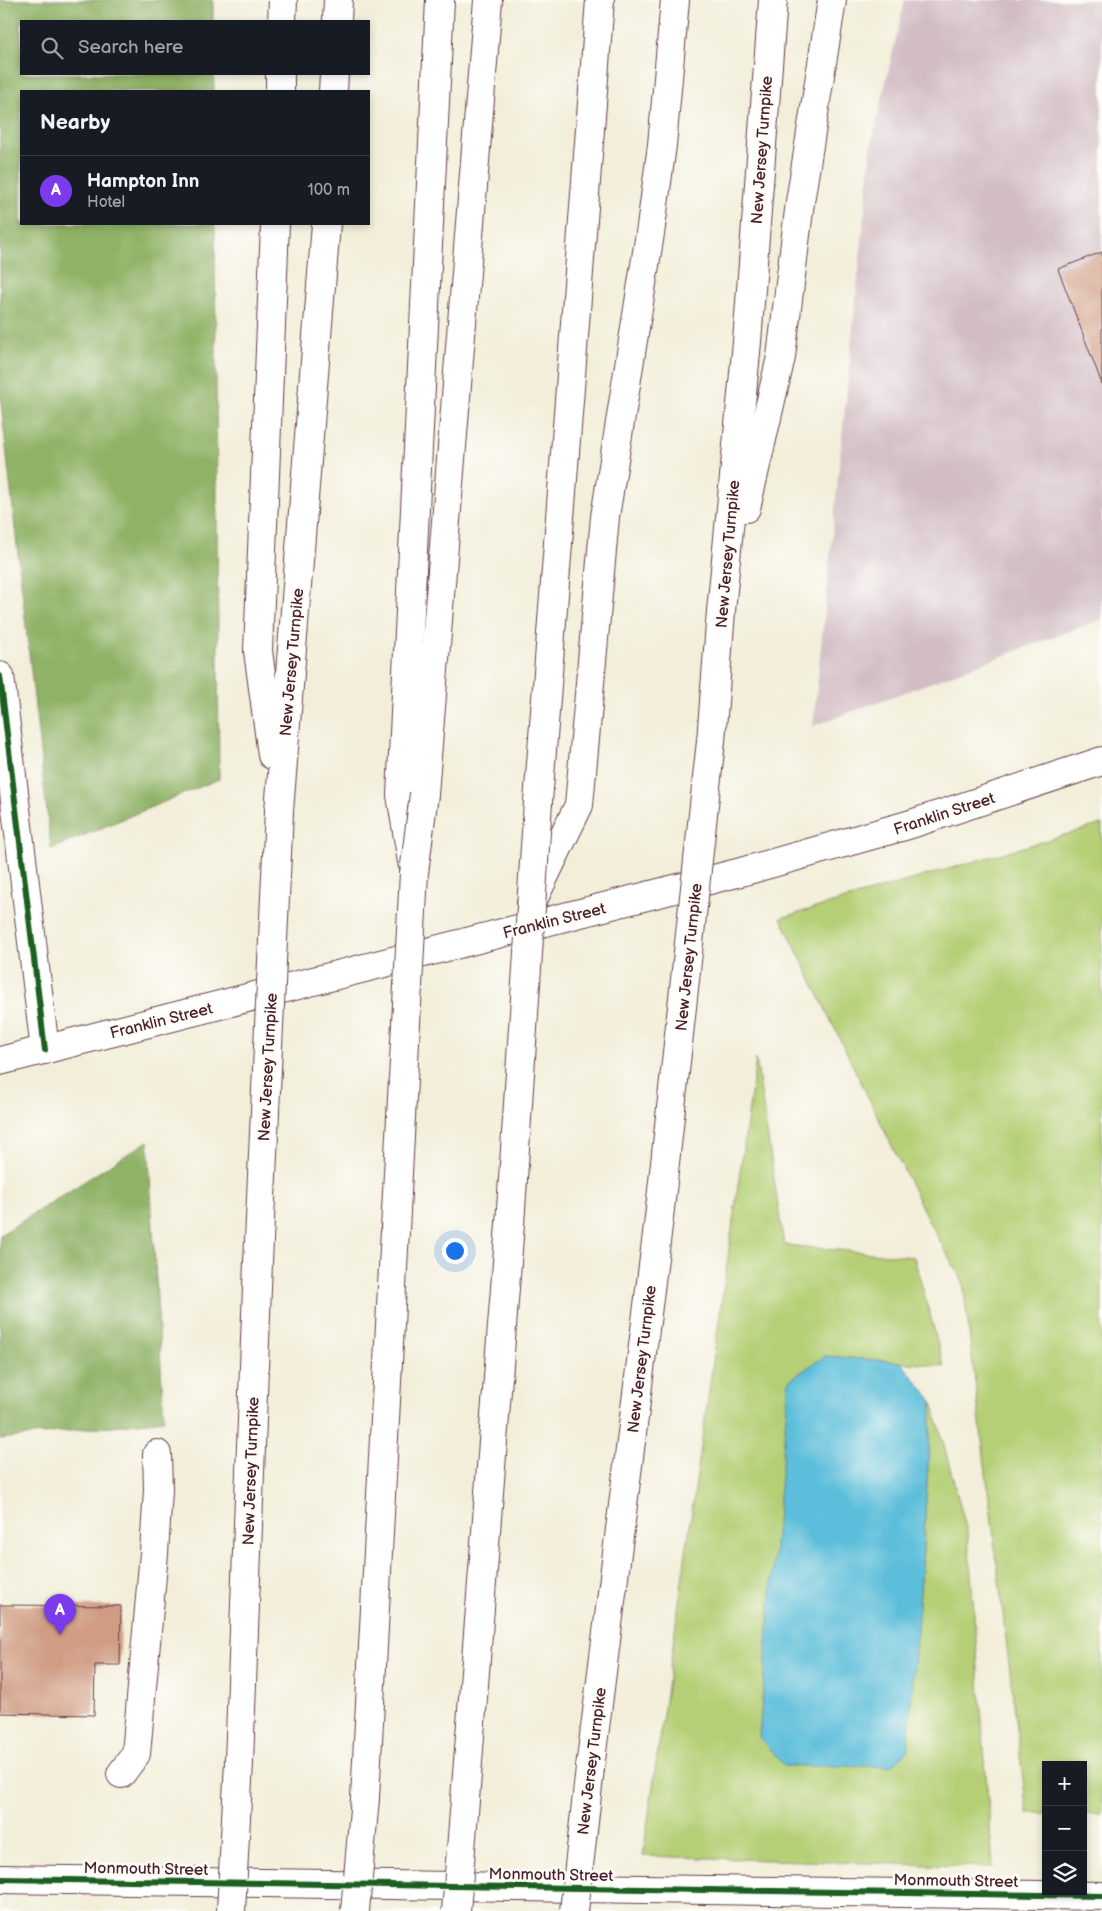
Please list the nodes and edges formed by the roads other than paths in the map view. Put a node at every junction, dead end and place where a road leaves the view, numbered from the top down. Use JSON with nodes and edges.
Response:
{"nodes":[{"id":1,"x":283,"y":0,"type":"edge"},
{"id":2,"x":338,"y":0,"type":"edge"},
{"id":3,"x":440,"y":0,"type":"edge"},
{"id":4,"x":488,"y":0,"type":"edge"},
{"id":5,"x":600,"y":0,"type":"edge"},
{"id":6,"x":675,"y":0,"type":"edge"},
{"id":7,"x":773,"y":0,"type":"edge"},
{"id":8,"x":832,"y":0,"type":"edge"},
{"id":9,"x":282,"y":20,"type":"edge"},
{"id":10,"x":337,"y":20,"type":"edge"},
{"id":11,"x":280,"y":75,"type":"edge"},
{"id":12,"x":334,"y":75,"type":"edge"},
{"id":13,"x":280,"y":90,"type":"edge"},
{"id":14,"x":333,"y":90,"type":"edge"},
{"id":15,"x":275,"y":225,"type":"edge"},
{"id":16,"x":326,"y":225,"type":"edge"},
{"id":17,"x":721,"y":612,"type":"junction"},
{"id":18,"x":0,"y":676,"type":"edge"},
{"id":19,"x":1102,"y":760,"type":"edge"},
{"id":20,"x":413,"y":794,"type":"junction"},
{"id":21,"x":279,"y":811,"type":"junction"},
{"id":22,"x":531,"y":905,"type":"junction"},
{"id":23,"x":44,"y":1050,"type":"junction"},
{"id":24,"x":0,"y":1061,"type":"edge"},
{"id":25,"x":157,"y":1454,"type":"dead end"},
{"id":26,"x":121,"y":1774,"type":"dead end"},
{"id":27,"x":0,"y":1880,"type":"edge"},
{"id":28,"x":1102,"y":1896,"type":"edge"},
{"id":29,"x":231,"y":1911,"type":"edge"},
{"id":30,"x":355,"y":1911,"type":"edge"},
{"id":31,"x":456,"y":1911,"type":"edge"},
{"id":32,"x":574,"y":1911,"type":"edge"}],
"edges":[{"from":1,"to":9,"type":"main road"},
{"from":2,"to":10,"type":"main road"},
{"from":3,"to":20,"type":"main road"},
{"from":4,"to":20,"type":"main road"},
{"from":5,"to":22,"type":"main road","bridge":true},
{"from":6,"to":22,"type":"main road"},
{"from":7,"to":17,"type":"main road","name":"New Jersey Turnpike"},
{"from":8,"to":17,"type":"main road"},
{"from":11,"to":13,"type":"main road"},
{"from":12,"to":14,"type":"main road"},
{"from":15,"to":21,"type":"main road"},
{"from":16,"to":21,"type":"main road","name":"New Jersey Turnpike"},
{"from":17,"to":32,"type":"main road","name":"New Jersey Turnpike","bridge":true},
{"from":18,"to":23,"type":"main road"},
{"from":19,"to":23,"type":"main road","name":"Franklin Street"},
{"from":20,"to":30,"type":"main road","bridge":true},
{"from":21,"to":29,"type":"main road","name":"New Jersey Turnpike","bridge":true},
{"from":22,"to":31,"type":"main road","bridge":true},
{"from":23,"to":24,"type":"main road","name":"Franklin Street"},
{"from":25,"to":26,"type":"main road"},
{"from":27,"to":28,"type":"main road","name":"Monmouth Street"}]}
